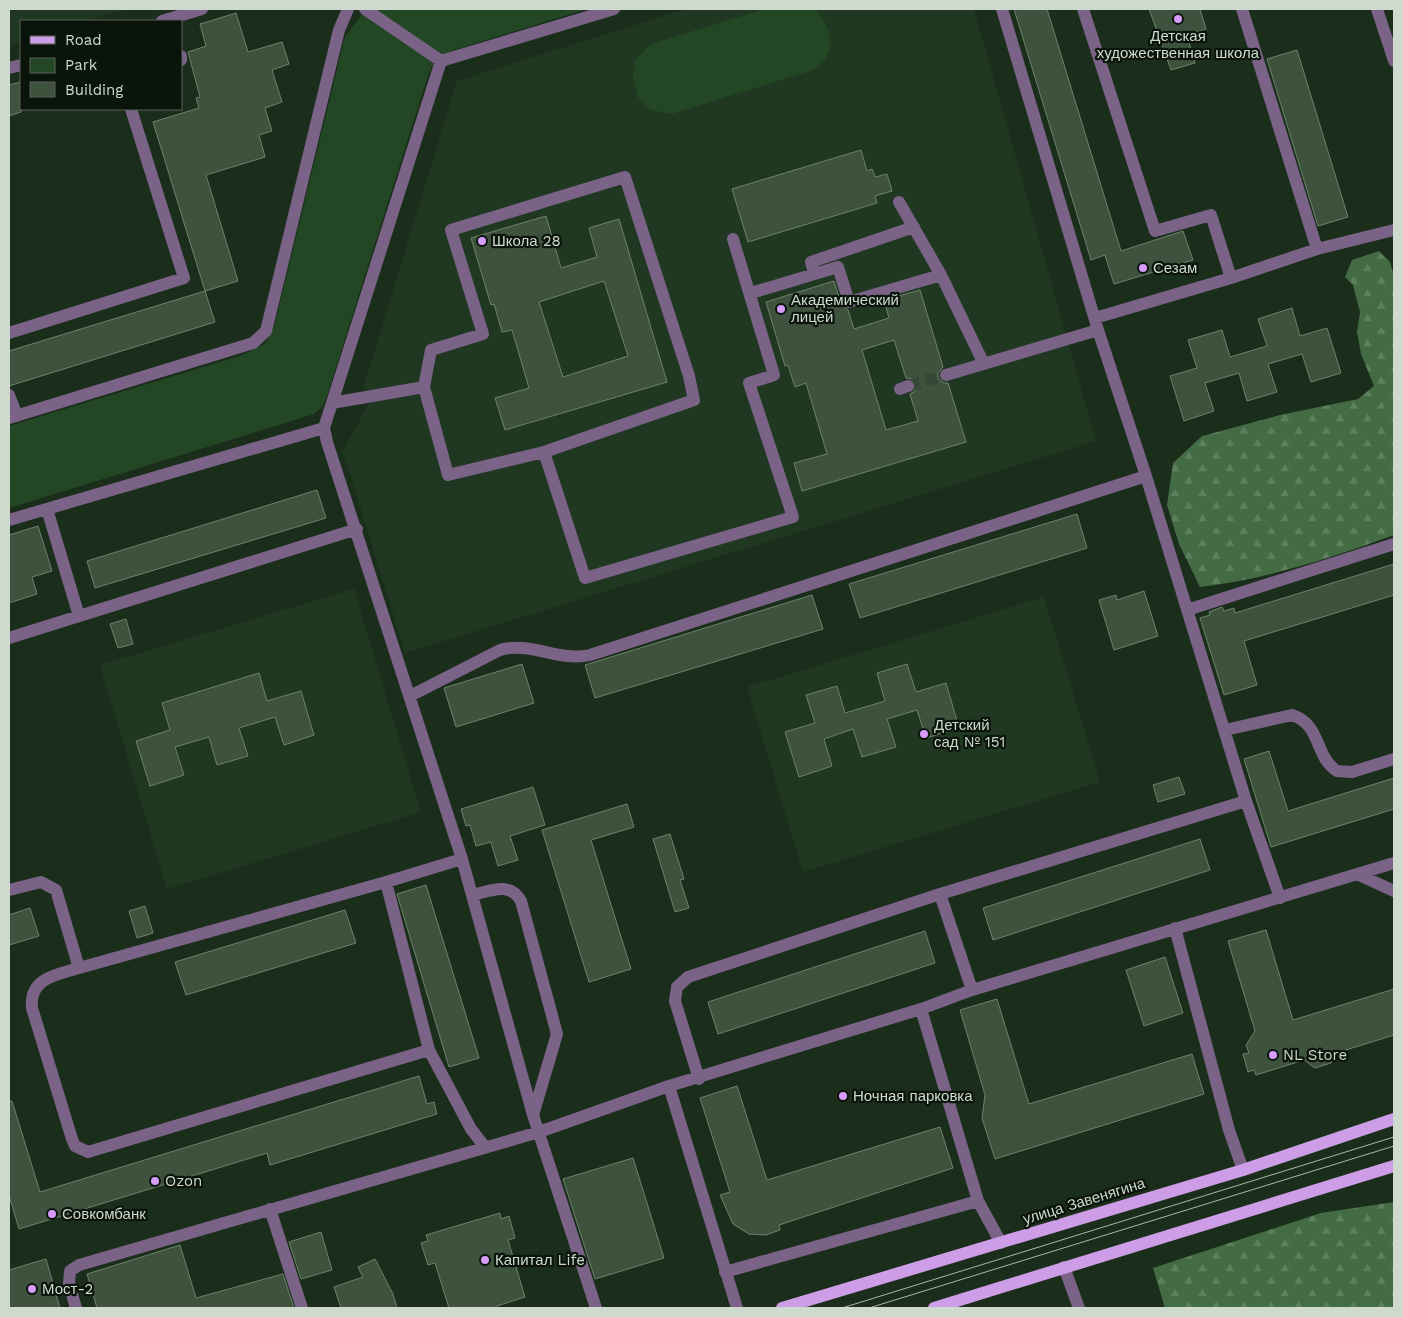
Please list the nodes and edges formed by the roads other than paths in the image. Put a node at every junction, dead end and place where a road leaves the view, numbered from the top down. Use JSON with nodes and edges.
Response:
{"nodes":[{"id":1,"x":202,"y":9,"type":"edge"},
{"id":2,"x":348,"y":9,"type":"edge"},
{"id":3,"x":365,"y":9,"type":"edge"},
{"id":4,"x":614,"y":9,"type":"edge"},
{"id":5,"x":1002,"y":9,"type":"edge"},
{"id":6,"x":1083,"y":9,"type":"edge"},
{"id":7,"x":1242,"y":9,"type":"edge"},
{"id":8,"x":1377,"y":9,"type":"edge"},
{"id":9,"x":167,"y":20,"type":"edge"},
{"id":10,"x":441,"y":61,"type":"junction"},
{"id":11,"x":1394,"y":61,"type":"edge"},
{"id":12,"x":131,"y":110,"type":"edge"},
{"id":13,"x":899,"y":202,"type":"dead end"},
{"id":14,"x":914,"y":226,"type":"junction"},
{"id":15,"x":1394,"y":230,"type":"edge"},
{"id":16,"x":733,"y":239,"type":"dead end"},
{"id":17,"x":1317,"y":249,"type":"junction"},
{"id":18,"x":814,"y":273,"type":"junction"},
{"id":19,"x":941,"y":275,"type":"junction"},
{"id":20,"x":1231,"y":278,"type":"junction"},
{"id":21,"x":751,"y":293,"type":"junction"},
{"id":22,"x":1097,"y":324,"type":"junction"},
{"id":23,"x":9,"y":333,"type":"edge"},
{"id":24,"x":983,"y":362,"type":"junction"},
{"id":25,"x":946,"y":375,"type":"tunnel mouth"},
{"id":26,"x":424,"y":387,"type":"junction"},
{"id":27,"x":9,"y":395,"type":"edge"},
{"id":28,"x":332,"y":403,"type":"junction"},
{"id":29,"x":13,"y":417,"type":"edge"},
{"id":30,"x":324,"y":428,"type":"junction"},
{"id":31,"x":544,"y":452,"type":"junction"},
{"id":32,"x":1146,"y":476,"type":"junction"},
{"id":33,"x":47,"y":509,"type":"junction"},
{"id":34,"x":9,"y":520,"type":"edge"},
{"id":35,"x":356,"y":529,"type":"junction"},
{"id":36,"x":1394,"y":544,"type":"edge"},
{"id":37,"x":1187,"y":610,"type":"junction"},
{"id":38,"x":79,"y":616,"type":"junction"},
{"id":39,"x":9,"y":638,"type":"edge"},
{"id":40,"x":410,"y":696,"type":"junction"},
{"id":41,"x":1224,"y":730,"type":"junction"},
{"id":42,"x":1394,"y":759,"type":"edge"},
{"id":43,"x":1246,"y":801,"type":"junction"},
{"id":44,"x":462,"y":858,"type":"junction"},
{"id":45,"x":1394,"y":862,"type":"edge"},
{"id":46,"x":1357,"y":874,"type":"junction"},
{"id":47,"x":386,"y":882,"type":"junction"},
{"id":48,"x":9,"y":890,"type":"edge"},
{"id":49,"x":1394,"y":891,"type":"edge"},
{"id":50,"x":940,"y":894,"type":"junction"},
{"id":51,"x":472,"y":895,"type":"junction"},
{"id":52,"x":1280,"y":898,"type":"junction"},
{"id":53,"x":1175,"y":928,"type":"junction"},
{"id":54,"x":79,"y":968,"type":"junction"},
{"id":55,"x":972,"y":990,"type":"junction"},
{"id":56,"x":921,"y":1009,"type":"junction"},
{"id":57,"x":429,"y":1050,"type":"junction"},
{"id":58,"x":699,"y":1079,"type":"junction"},
{"id":59,"x":669,"y":1086,"type":"junction"},
{"id":60,"x":533,"y":1115,"type":"junction"},
{"id":61,"x":1394,"y":1119,"type":"edge"},
{"id":62,"x":539,"y":1132,"type":"junction"},
{"id":63,"x":485,"y":1146,"type":"junction"},
{"id":64,"x":1394,"y":1166,"type":"edge"},
{"id":65,"x":1243,"y":1170,"type":"junction"},
{"id":66,"x":978,"y":1201,"type":"junction"},
{"id":67,"x":270,"y":1209,"type":"junction"},
{"id":68,"x":1001,"y":1243,"type":"junction"},
{"id":69,"x":1064,"y":1267,"type":"junction"},
{"id":70,"x":725,"y":1272,"type":"junction"},
{"id":71,"x":76,"y":1308,"type":"edge"},
{"id":72,"x":302,"y":1308,"type":"edge"},
{"id":73,"x":596,"y":1308,"type":"edge"},
{"id":74,"x":737,"y":1308,"type":"edge"},
{"id":75,"x":782,"y":1308,"type":"edge"},
{"id":76,"x":934,"y":1308,"type":"edge"},
{"id":77,"x":1079,"y":1308,"type":"edge"}],
"edges":[{"from":1,"to":9,"type":"lane"},
{"from":2,"to":29,"type":"lane"},
{"from":3,"to":10,"type":"lane"},
{"from":4,"to":10,"type":"lane"},
{"from":5,"to":22,"type":"lane"},
{"from":6,"to":20,"type":"lane"},
{"from":7,"to":17,"type":"lane"},
{"from":8,"to":11,"type":"lane"},
{"from":10,"to":28,"type":"lane"},
{"from":12,"to":23,"type":"lane"},
{"from":13,"to":14,"type":"lane"},
{"from":14,"to":18,"type":"lane"},
{"from":14,"to":19,"type":"lane"},
{"from":15,"to":17,"type":"lane"},
{"from":16,"to":21,"type":"lane"},
{"from":17,"to":20,"type":"lane"},
{"from":18,"to":19,"type":"lane"},
{"from":18,"to":21,"type":"lane"},
{"from":19,"to":24,"type":"lane"},
{"from":20,"to":22,"type":"lane"},
{"from":21,"to":31,"type":"lane"},
{"from":22,"to":24,"type":"lane"},
{"from":22,"to":32,"type":"lane"},
{"from":24,"to":25,"type":"lane"},
{"from":26,"to":28,"type":"lane"},
{"from":26,"to":31,"type":"lane"},
{"from":26,"to":31,"type":"lane"},
{"from":27,"to":29,"type":"lane"},
{"from":28,"to":30,"type":"lane"},
{"from":30,"to":33,"type":"lane"},
{"from":30,"to":35,"type":"lane"},
{"from":32,"to":37,"type":"lane"},
{"from":32,"to":40,"type":"lane"},
{"from":33,"to":34,"type":"lane"},
{"from":33,"to":38,"type":"lane"},
{"from":35,"to":38,"type":"lane"},
{"from":35,"to":40,"type":"lane"},
{"from":36,"to":37,"type":"lane"},
{"from":37,"to":41,"type":"lane"},
{"from":38,"to":39,"type":"lane"},
{"from":40,"to":44,"type":"lane"},
{"from":41,"to":42,"type":"lane"},
{"from":41,"to":43,"type":"lane"},
{"from":43,"to":50,"type":"lane"},
{"from":43,"to":52,"type":"lane"},
{"from":44,"to":47,"type":"lane"},
{"from":44,"to":51,"type":"lane"},
{"from":45,"to":46,"type":"lane"},
{"from":46,"to":49,"type":"lane"},
{"from":46,"to":52,"type":"lane"},
{"from":47,"to":54,"type":"lane"},
{"from":47,"to":57,"type":"lane"},
{"from":48,"to":54,"type":"lane"},
{"from":50,"to":55,"type":"lane"},
{"from":50,"to":58,"type":"lane"},
{"from":51,"to":60,"type":"lane"},
{"from":51,"to":60,"type":"lane"},
{"from":52,"to":53,"type":"lane"},
{"from":53,"to":55,"type":"lane"},
{"from":53,"to":65,"type":"lane"},
{"from":54,"to":57,"type":"lane"},
{"from":55,"to":56,"type":"lane"},
{"from":56,"to":58,"type":"lane"},
{"from":56,"to":66,"type":"lane"},
{"from":57,"to":63,"type":"lane"},
{"from":58,"to":59,"type":"lane"},
{"from":59,"to":62,"type":"lane"},
{"from":59,"to":70,"type":"lane"},
{"from":60,"to":62,"type":"lane"},
{"from":61,"to":65,"type":"main road","name":"улица Завенягина"},
{"from":62,"to":63,"type":"lane"},
{"from":62,"to":73,"type":"lane"},
{"from":63,"to":67,"type":"lane"},
{"from":64,"to":69,"type":"main road"},
{"from":65,"to":68,"type":"main road","name":"улица Завенягина"},
{"from":66,"to":68,"type":"lane"},
{"from":66,"to":70,"type":"lane"},
{"from":67,"to":71,"type":"lane"},
{"from":67,"to":72,"type":"lane"},
{"from":68,"to":75,"type":"main road","name":"улица Завенягина"},
{"from":69,"to":76,"type":"main road"},
{"from":69,"to":77,"type":"lane"},
{"from":70,"to":74,"type":"lane"}]}
